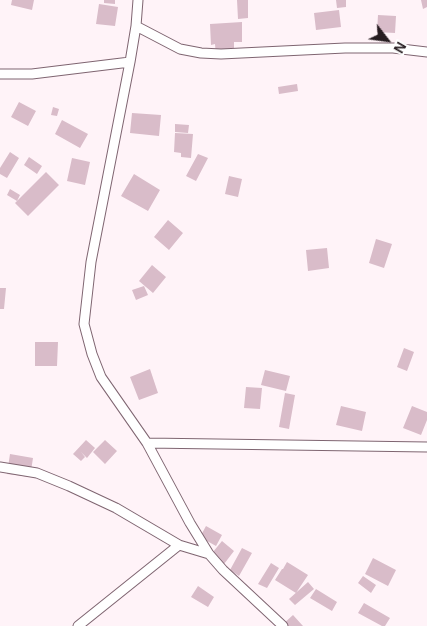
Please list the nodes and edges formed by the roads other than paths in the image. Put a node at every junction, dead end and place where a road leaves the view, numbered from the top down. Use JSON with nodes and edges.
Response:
{"nodes":[{"id":1,"x":138,"y":0,"type":"edge"},
{"id":2,"x":136,"y":26,"type":"junction"},
{"id":3,"x":427,"y":52,"type":"edge"},
{"id":4,"x":130,"y":62,"type":"junction"},
{"id":5,"x":0,"y":74,"type":"edge"},
{"id":6,"x":147,"y":443,"type":"junction"},
{"id":7,"x":427,"y":447,"type":"edge"},
{"id":8,"x":0,"y":467,"type":"edge"},
{"id":9,"x":179,"y":545,"type":"junction"},
{"id":10,"x":209,"y":554,"type":"junction"},
{"id":11,"x":78,"y":626,"type":"edge"},
{"id":12,"x":283,"y":626,"type":"edge"}],
"edges":[{"from":1,"to":2,"type":"street"},
{"from":2,"to":3,"type":"street"},
{"from":2,"to":4,"type":"street"},
{"from":4,"to":5,"type":"street"},
{"from":4,"to":6,"type":"street"},
{"from":6,"to":7,"type":"street"},
{"from":6,"to":10,"type":"street"},
{"from":8,"to":9,"type":"street"},
{"from":9,"to":10,"type":"street"},
{"from":9,"to":11,"type":"street"},
{"from":10,"to":12,"type":"street"}]}
